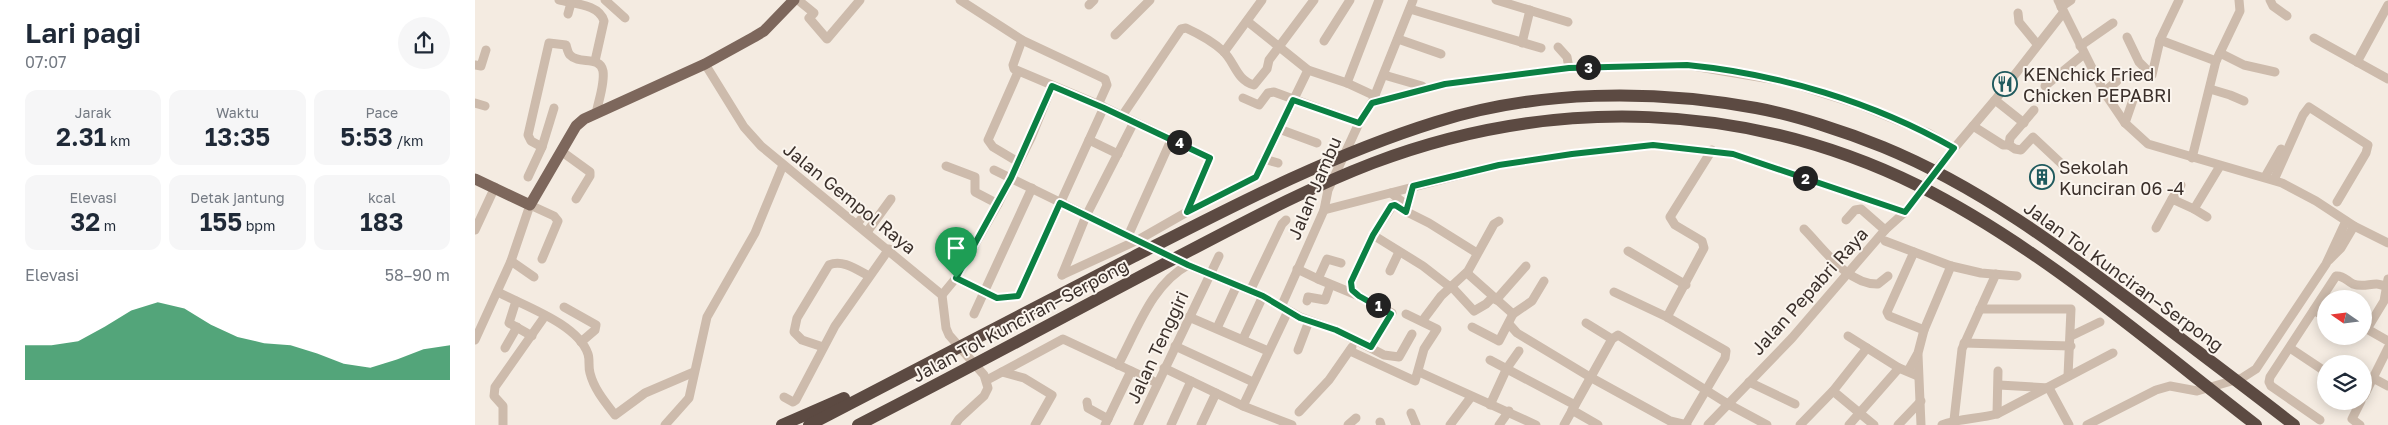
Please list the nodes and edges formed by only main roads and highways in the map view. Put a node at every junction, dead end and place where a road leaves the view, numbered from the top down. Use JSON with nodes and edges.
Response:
{"nodes":[{"id":1,"x":794,"y":0,"type":"edge"},
{"id":2,"x":475,"y":179,"type":"edge"},
{"id":3,"x":928,"y":362,"type":"junction"},
{"id":4,"x":911,"y":398,"type":"junction"},
{"id":5,"x":782,"y":425,"type":"edge"},
{"id":6,"x":809,"y":425,"type":"edge"},
{"id":7,"x":858,"y":425,"type":"edge"},
{"id":8,"x":872,"y":425,"type":"edge"},
{"id":9,"x":2256,"y":425,"type":"edge"},
{"id":10,"x":2294,"y":425,"type":"edge"}],
"edges":[{"from":1,"to":2,"type":"main road"},
{"from":3,"to":5,"type":"highway"},
{"from":3,"to":6,"type":"highway","name":"Jalan Tol Kunciran–Serpong"},
{"from":3,"to":10,"type":"highway","name":"Jalan Tol Kunciran–Serpong"},
{"from":4,"to":7,"type":"highway"},
{"from":4,"to":8,"type":"highway"},
{"from":4,"to":9,"type":"highway","name":"Jalan Tol Kunciran–Serpong"}]}
